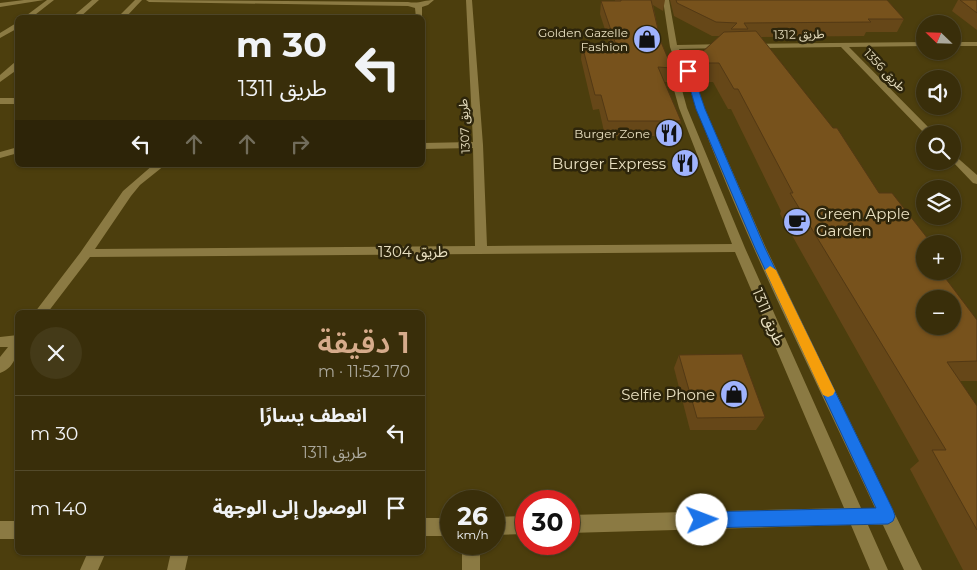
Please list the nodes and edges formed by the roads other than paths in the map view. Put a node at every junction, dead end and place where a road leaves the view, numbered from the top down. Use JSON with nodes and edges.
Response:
{"nodes":[{"id":1,"x":5,"y":0,"type":"edge"},
{"id":2,"x":40,"y":0,"type":"edge"},
{"id":3,"x":51,"y":0,"type":"edge"},
{"id":4,"x":96,"y":0,"type":"edge"},
{"id":5,"x":139,"y":0,"type":"edge"},
{"id":6,"x":149,"y":0,"type":"edge"},
{"id":7,"x":431,"y":0,"type":"edge"},
{"id":8,"x":469,"y":0,"type":"edge"},
{"id":9,"x":666,"y":0,"type":"edge"},
{"id":10,"x":0,"y":4,"type":"edge"},
{"id":11,"x":418,"y":6,"type":"junction"},
{"id":12,"x":30,"y":15,"type":"edge"},
{"id":13,"x":78,"y":15,"type":"edge"},
{"id":14,"x":123,"y":15,"type":"edge"},
{"id":15,"x":419,"y":15,"type":"edge"},
{"id":16,"x":15,"y":26,"type":"edge"},
{"id":17,"x":0,"y":36,"type":"edge"},
{"id":18,"x":916,"y":44,"type":"edge"},
{"id":19,"x":961,"y":44,"type":"edge"},
{"id":20,"x":843,"y":45,"type":"junction"},
{"id":21,"x":976,"y":45,"type":"edge"},
{"id":22,"x":674,"y":46,"type":"junction"},
{"id":23,"x":734,"y":46,"type":"edge"},
{"id":24,"x":744,"y":46,"type":"edge"},
{"id":25,"x":679,"y":61,"type":"junction"},
{"id":26,"x":15,"y":66,"type":"edge"},
{"id":27,"x":0,"y":79,"type":"edge"},
{"id":28,"x":0,"y":101,"type":"edge"},
{"id":29,"x":15,"y":101,"type":"edge"},
{"id":30,"x":921,"y":125,"type":"edge"},
{"id":31,"x":478,"y":145,"type":"junction"},
{"id":32,"x":425,"y":146,"type":"edge"},
{"id":33,"x":15,"y":151,"type":"edge"},
{"id":34,"x":0,"y":155,"type":"edge"},
{"id":35,"x":961,"y":165,"type":"edge"},
{"id":36,"x":157,"y":167,"type":"edge"},
{"id":37,"x":977,"y":181,"type":"edge"},
{"id":38,"x":740,"y":248,"type":"junction"},
{"id":39,"x":481,"y":250,"type":"junction"},
{"id":40,"x":86,"y":253,"type":"junction"},
{"id":41,"x":43,"y":310,"type":"edge"},
{"id":42,"x":15,"y":340,"type":"edge"},
{"id":43,"x":0,"y":342,"type":"edge"},
{"id":44,"x":15,"y":348,"type":"edge"},
{"id":45,"x":0,"y":367,"type":"edge"},
{"id":46,"x":854,"y":516,"type":"junction"},
{"id":47,"x":888,"y":516,"type":"junction"},
{"id":48,"x":580,"y":524,"type":"edge"},
{"id":49,"x":425,"y":527,"type":"edge"},
{"id":50,"x":440,"y":527,"type":"edge"},
{"id":51,"x":0,"y":530,"type":"edge"},
{"id":52,"x":15,"y":530,"type":"edge"},
{"id":53,"x":96,"y":555,"type":"edge"},
{"id":54,"x":179,"y":555,"type":"edge"},
{"id":55,"x":471,"y":555,"type":"edge"},
{"id":56,"x":89,"y":570,"type":"edge"},
{"id":57,"x":176,"y":570,"type":"edge"},
{"id":58,"x":471,"y":570,"type":"edge"},
{"id":59,"x":879,"y":570,"type":"edge"},
{"id":60,"x":914,"y":570,"type":"edge"}],
"edges":[{"from":1,"to":10,"type":"street"},
{"from":2,"to":10,"type":"street"},
{"from":3,"to":12,"type":"street"},
{"from":4,"to":13,"type":"street"},
{"from":5,"to":14,"type":"street"},
{"from":6,"to":11,"type":"street"},
{"from":7,"to":11,"type":"street"},
{"from":8,"to":31,"type":"street","name":"طريق 1307"},
{"from":9,"to":22,"type":"street","name":"طريق 1311"},
{"from":11,"to":15,"type":"street"},
{"from":16,"to":17,"type":"street"},
{"from":18,"to":20,"type":"street","name":"طريق 1312"},
{"from":19,"to":21,"type":"street"},
{"from":20,"to":24,"type":"street","name":"طريق 1312"},
{"from":20,"to":30,"type":"street","name":"طريق 1356"},
{"from":22,"to":23,"type":"street"},
{"from":22,"to":25,"type":"street","name":"طريق 1311"},
{"from":25,"to":38,"type":"street","name":"طريق 1311"},
{"from":25,"to":47,"type":"street","name":"طريق 1311"},
{"from":26,"to":27,"type":"street"},
{"from":28,"to":29,"type":"street"},
{"from":31,"to":32,"type":"street"},
{"from":31,"to":39,"type":"street","name":"طريق 1307"},
{"from":33,"to":34,"type":"street"},
{"from":35,"to":37,"type":"street"},
{"from":36,"to":40,"type":"street"},
{"from":38,"to":39,"type":"street","name":"طريق 1304"},
{"from":38,"to":46,"type":"street","name":"طريق 1311"},
{"from":39,"to":40,"type":"street","name":"طريق 1304"},
{"from":40,"to":41,"type":"street"},
{"from":42,"to":43,"type":"street"},
{"from":44,"to":45,"type":"street"},
{"from":46,"to":47,"type":"street"},
{"from":46,"to":48,"type":"street"},
{"from":46,"to":59,"type":"street","name":"طريق 1311"},
{"from":47,"to":60,"type":"street","name":"طريق 1311"},
{"from":49,"to":50,"type":"street"},
{"from":51,"to":52,"type":"street"},
{"from":53,"to":56,"type":"street"},
{"from":54,"to":57,"type":"street"},
{"from":55,"to":58,"type":"street"}]}
